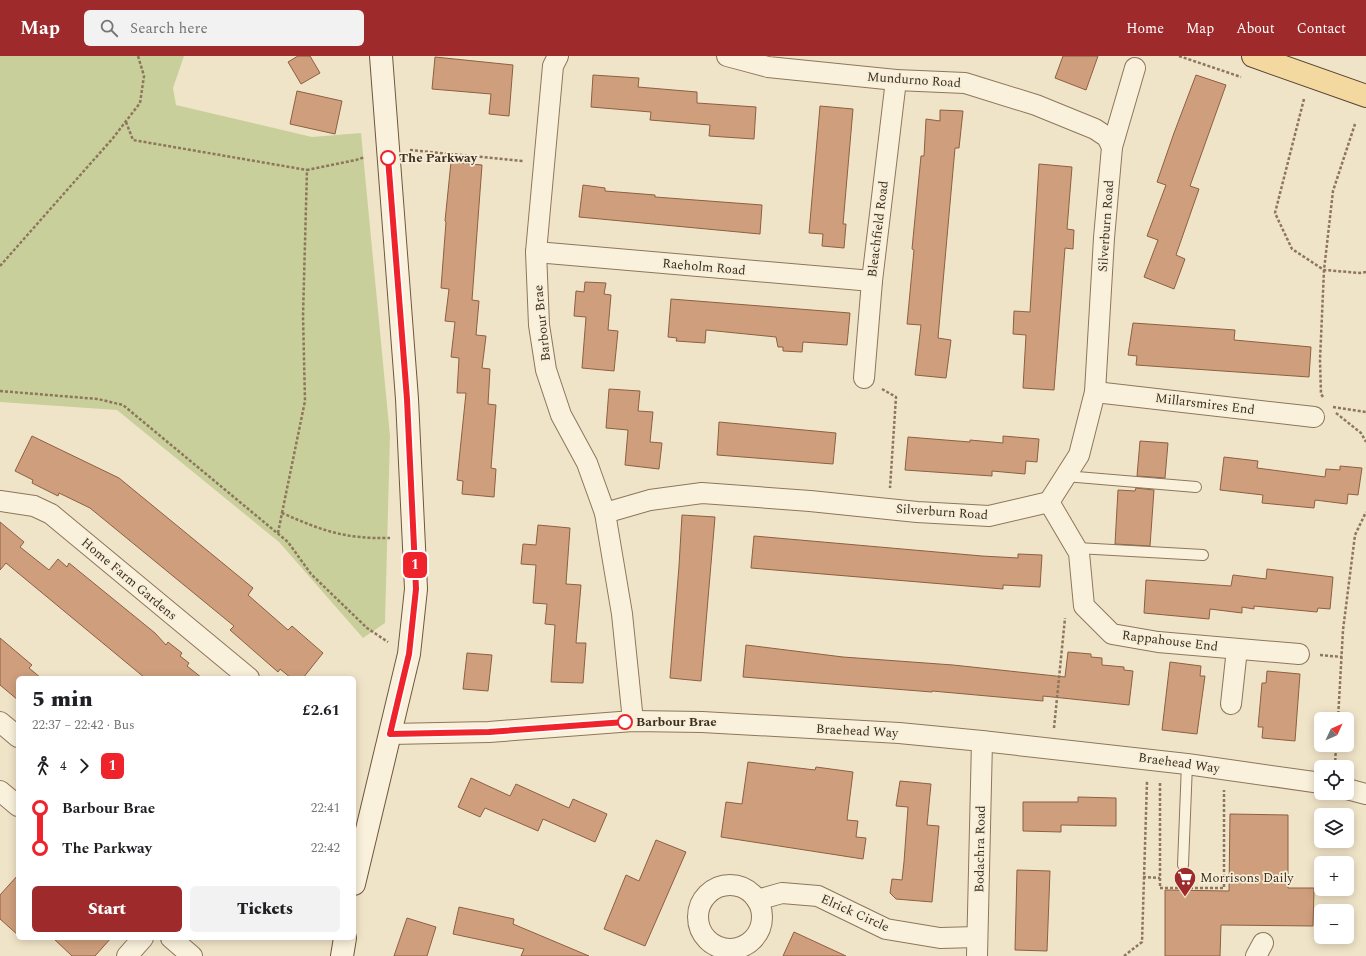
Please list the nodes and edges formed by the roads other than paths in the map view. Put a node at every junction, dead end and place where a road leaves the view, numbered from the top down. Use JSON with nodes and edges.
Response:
{"nodes":[{"id":1,"x":381,"y":56,"type":"edge"},
{"id":2,"x":558,"y":56,"type":"edge"},
{"id":3,"x":726,"y":56,"type":"edge"},
{"id":4,"x":1253,"y":56,"type":"edge"},
{"id":5,"x":1135,"y":68,"type":"dead end"},
{"id":6,"x":896,"y":80,"type":"junction"},
{"id":7,"x":1366,"y":96,"type":"edge"},
{"id":8,"x":1112,"y":147,"type":"junction"},
{"id":9,"x":536,"y":252,"type":"junction"},
{"id":10,"x":872,"y":281,"type":"junction"},
{"id":11,"x":864,"y":378,"type":"road end"},
{"id":12,"x":1095,"y":392,"type":"junction"},
{"id":13,"x":1323,"y":412,"type":"road end"},
{"id":14,"x":1066,"y":476,"type":"junction"},
{"id":15,"x":1196,"y":487,"type":"dead end"},
{"id":16,"x":0,"y":501,"type":"edge"},
{"id":17,"x":1049,"y":502,"type":"junction"},
{"id":18,"x":604,"y":513,"type":"junction"},
{"id":19,"x":1077,"y":548,"type":"junction"},
{"id":20,"x":1204,"y":555,"type":"dead end"},
{"id":21,"x":1237,"y":649,"type":"junction"},
{"id":22,"x":1299,"y":654,"type":"dead end"},
{"id":23,"x":247,"y":676,"type":"edge"},
{"id":24,"x":1231,"y":704,"type":"dead end"},
{"id":25,"x":633,"y":721,"type":"junction"},
{"id":26,"x":0,"y":722,"type":"edge"},
{"id":27,"x":390,"y":734,"type":"junction"},
{"id":28,"x":16,"y":735,"type":"edge"},
{"id":29,"x":982,"y":741,"type":"junction"},
{"id":30,"x":1187,"y":764,"type":"junction"},
{"id":31,"x":1314,"y":782,"type":"edge"},
{"id":32,"x":1354,"y":791,"type":"edge"},
{"id":33,"x":1366,"y":794,"type":"edge"},
{"id":34,"x":1183,"y":865,"type":"dead end"},
{"id":35,"x":356,"y":872,"type":"edge"},
{"id":36,"x":757,"y":900,"type":"dead end"},
{"id":37,"x":141,"y":940,"type":"edge"},
{"id":38,"x":173,"y":940,"type":"edge"},
{"id":39,"x":345,"y":940,"type":"edge"},
{"id":40,"x":977,"y":947,"type":"edge"},
{"id":41,"x":127,"y":956,"type":"edge"},
{"id":42,"x":192,"y":956,"type":"edge"},
{"id":43,"x":342,"y":956,"type":"edge"}],
"edges":[{"from":1,"to":27,"type":"street"},
{"from":2,"to":9,"type":"street","name":"Barbour Brae"},
{"from":3,"to":6,"type":"street","name":"Mundurno Road"},
{"from":4,"to":7,"type":"main road"},
{"from":5,"to":8,"type":"street","name":"Silverburn Road"},
{"from":6,"to":8,"type":"street","name":"Mundurno Road"},
{"from":6,"to":10,"type":"street","name":"Bleachfield Road"},
{"from":8,"to":12,"type":"street","name":"Silverburn Road"},
{"from":9,"to":10,"type":"street","name":"Raeholm Road"},
{"from":9,"to":18,"type":"street","name":"Barbour Brae"},
{"from":10,"to":11,"type":"street","name":"Bleachfield Road"},
{"from":12,"to":13,"type":"street","name":"Millarsmires End"},
{"from":12,"to":14,"type":"street","name":"Silverburn Road"},
{"from":14,"to":15,"type":"lane"},
{"from":14,"to":17,"type":"street","name":"Silverburn Road"},
{"from":16,"to":23,"type":"street","name":"Home Farm Gardens"},
{"from":17,"to":18,"type":"street","name":"Silverburn Road"},
{"from":17,"to":19,"type":"street"},
{"from":18,"to":25,"type":"street","name":"Barbour Brae"},
{"from":19,"to":20,"type":"lane"},
{"from":19,"to":21,"type":"street","name":"Rappahouse End"},
{"from":21,"to":22,"type":"street","name":"Rappahouse End"},
{"from":21,"to":24,"type":"street","name":"Rappahouse End"},
{"from":25,"to":27,"type":"street","name":"Braehead Way"},
{"from":25,"to":29,"type":"street","name":"Braehead Way"},
{"from":26,"to":28,"type":"street"},
{"from":27,"to":35,"type":"street"},
{"from":29,"to":30,"type":"street","name":"Braehead Way"},
{"from":29,"to":40,"type":"street","name":"Bodachra Road"},
{"from":30,"to":31,"type":"street","name":"Braehead Way"},
{"from":30,"to":34,"type":"lane"},
{"from":32,"to":33,"type":"street"},
{"from":36,"to":40,"type":"street","name":"Elrick Circle"},
{"from":37,"to":41,"type":"street"},
{"from":38,"to":42,"type":"street"},
{"from":39,"to":43,"type":"street"}]}
